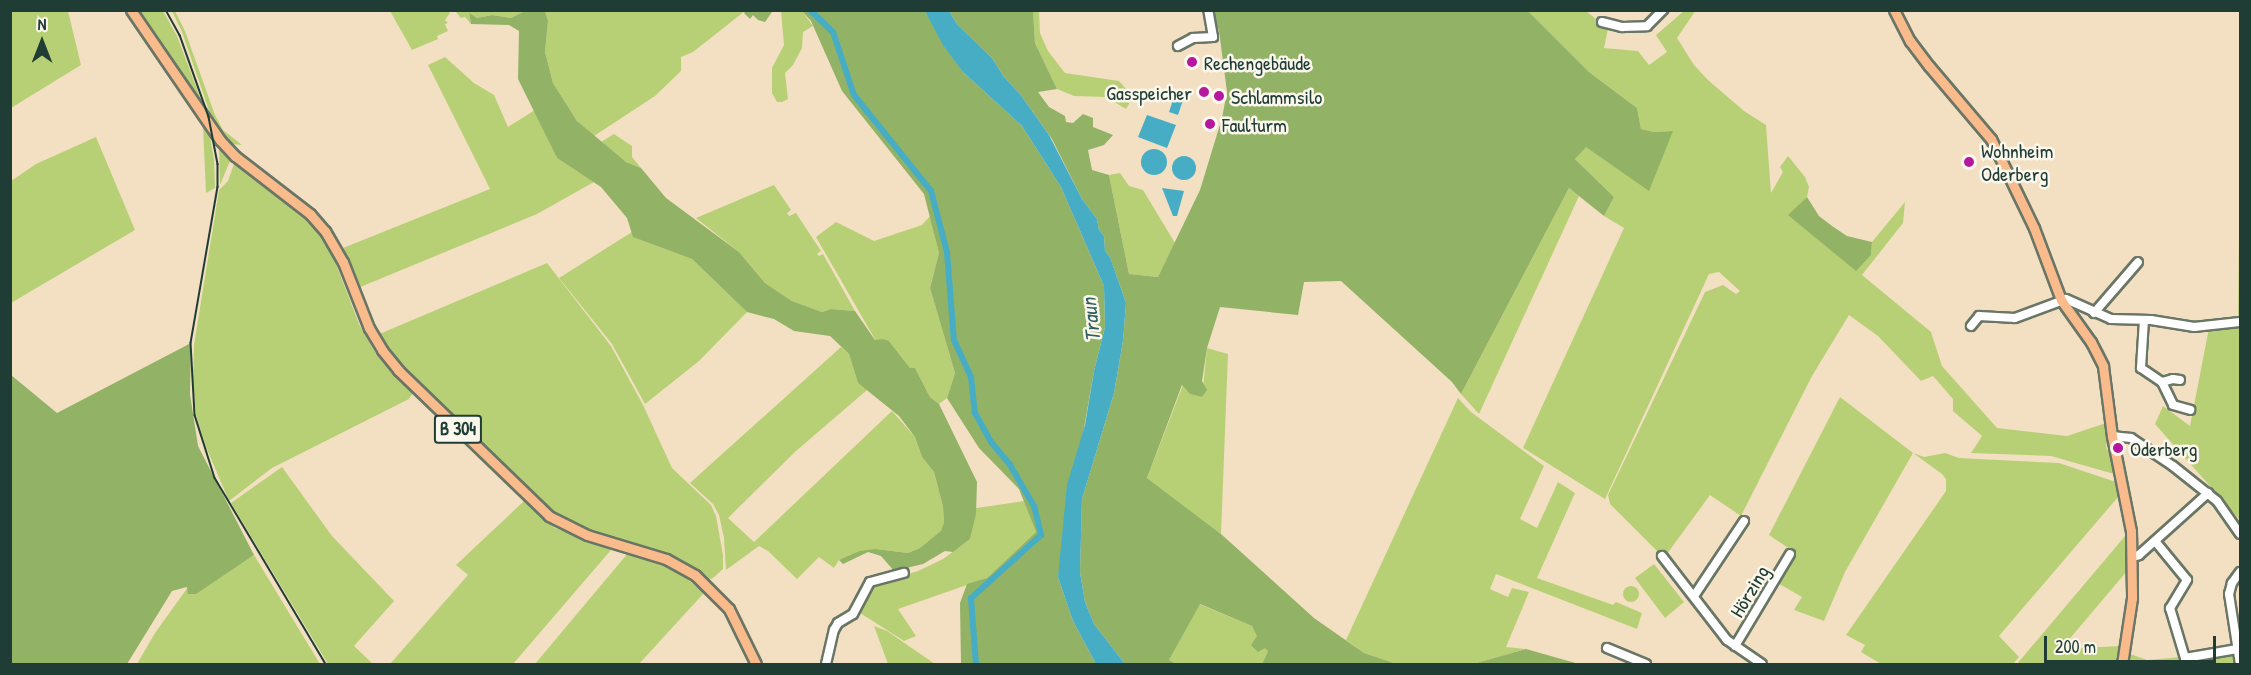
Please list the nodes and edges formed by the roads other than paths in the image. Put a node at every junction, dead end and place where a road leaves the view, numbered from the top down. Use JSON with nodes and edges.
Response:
{"nodes":[{"id":1,"x":131,"y":10,"type":"edge"},
{"id":2,"x":1208,"y":10,"type":"edge"},
{"id":3,"x":1663,"y":10,"type":"edge"},
{"id":4,"x":1894,"y":10,"type":"edge"},
{"id":5,"x":1602,"y":22,"type":"dead end"},
{"id":6,"x":1178,"y":46,"type":"dead end"},
{"id":7,"x":2138,"y":262,"type":"dead end"},
{"id":8,"x":2061,"y":300,"type":"junction"},
{"id":9,"x":2094,"y":313,"type":"junction"},
{"id":10,"x":2144,"y":320,"type":"junction"},
{"id":11,"x":2241,"y":322,"type":"edge"},
{"id":12,"x":1971,"y":326,"type":"dead end"},
{"id":13,"x":2180,"y":380,"type":"dead end"},
{"id":14,"x":2163,"y":382,"type":"junction"},
{"id":15,"x":2190,"y":410,"type":"dead end"},
{"id":16,"x":2112,"y":436,"type":"junction"},
{"id":17,"x":2208,"y":494,"type":"junction"},
{"id":18,"x":1744,"y":520,"type":"dead end"},
{"id":19,"x":2241,"y":534,"type":"edge"},
{"id":20,"x":2155,"y":541,"type":"junction"},
{"id":21,"x":1790,"y":554,"type":"dead end"},
{"id":22,"x":1662,"y":556,"type":"dead end"},
{"id":23,"x":2133,"y":557,"type":"junction"},
{"id":24,"x":2241,"y":572,"type":"edge"},
{"id":25,"x":904,"y":573,"type":"dead end"},
{"id":26,"x":1694,"y":596,"type":"junction"},
{"id":27,"x":1736,"y":646,"type":"junction"},
{"id":28,"x":1607,"y":648,"type":"dead end"},
{"id":29,"x":2237,"y":649,"type":"junction"},
{"id":30,"x":756,"y":664,"type":"edge"},
{"id":31,"x":826,"y":664,"type":"edge"},
{"id":32,"x":1646,"y":664,"type":"edge"},
{"id":33,"x":1762,"y":664,"type":"edge"},
{"id":34,"x":2122,"y":664,"type":"edge"},
{"id":35,"x":2241,"y":664,"type":"edge"}],
"edges":[{"from":1,"to":30,"type":"main road","number":"B 304"},
{"from":2,"to":6,"type":"street"},
{"from":3,"to":5,"type":"street"},
{"from":4,"to":8,"type":"main road"},
{"from":7,"to":9,"type":"street"},
{"from":8,"to":9,"type":"street"},
{"from":8,"to":12,"type":"street"},
{"from":8,"to":16,"type":"main road"},
{"from":9,"to":10,"type":"street"},
{"from":10,"to":11,"type":"street"},
{"from":10,"to":14,"type":"street"},
{"from":13,"to":14,"type":"street"},
{"from":14,"to":15,"type":"street"},
{"from":16,"to":17,"type":"street"},
{"from":16,"to":23,"type":"main road"},
{"from":17,"to":19,"type":"street"},
{"from":17,"to":20,"type":"street"},
{"from":18,"to":26,"type":"street"},
{"from":20,"to":23,"type":"street"},
{"from":20,"to":29,"type":"street"},
{"from":21,"to":27,"type":"street","name":"Hörzing"},
{"from":22,"to":26,"type":"street","name":"Hörzing"},
{"from":23,"to":34,"type":"main road"},
{"from":24,"to":29,"type":"street"},
{"from":25,"to":31,"type":"street"},
{"from":26,"to":27,"type":"street","name":"Hörzing"},
{"from":27,"to":33,"type":"street","name":"Hörzing"},
{"from":28,"to":32,"type":"street"},
{"from":29,"to":35,"type":"street"}]}
